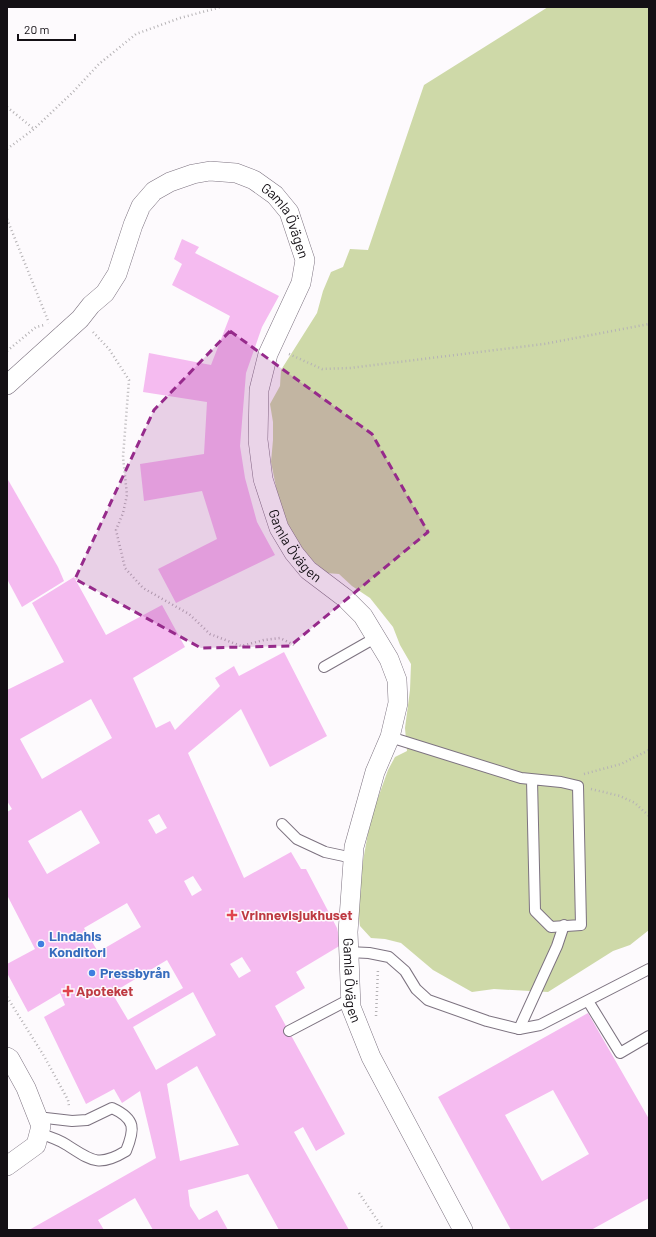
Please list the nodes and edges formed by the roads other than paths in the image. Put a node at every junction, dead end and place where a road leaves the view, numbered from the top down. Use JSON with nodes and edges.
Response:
{"nodes":[{"id":1,"x":7,"y":384,"type":"edge"},
{"id":2,"x":375,"y":638,"type":"junction"},
{"id":3,"x":324,"y":667,"type":"dead end"},
{"id":4,"x":390,"y":737,"type":"junction"},
{"id":5,"x":532,"y":780,"type":"junction"},
{"id":6,"x":282,"y":824,"type":"dead end"},
{"id":7,"x":353,"y":858,"type":"junction"},
{"id":8,"x":564,"y":925,"type":"junction"},
{"id":9,"x":348,"y":952,"type":"junction"},
{"id":10,"x":649,"y":969,"type":"edge"},
{"id":11,"x":350,"y":999,"type":"junction"},
{"id":12,"x":588,"y":1001,"type":"junction"},
{"id":13,"x":519,"y":1029,"type":"junction"},
{"id":14,"x":289,"y":1031,"type":"dead end"},
{"id":15,"x":649,"y":1036,"type":"edge"},
{"id":16,"x":7,"y":1057,"type":"edge"},
{"id":17,"x":38,"y":1125,"type":"junction"},
{"id":18,"x":7,"y":1166,"type":"edge"},
{"id":19,"x":464,"y":1230,"type":"edge"}],
"edges":[{"from":1,"to":2,"type":"street","name":"Gamla Övägen"},
{"from":2,"to":3,"type":"lane"},
{"from":2,"to":4,"type":"street","name":"Gamla Övägen"},
{"from":4,"to":5,"type":"lane"},
{"from":4,"to":7,"type":"street","name":"Gamla Övägen"},
{"from":5,"to":8,"type":"lane"},
{"from":5,"to":8,"type":"lane"},
{"from":6,"to":7,"type":"lane"},
{"from":7,"to":9,"type":"street","name":"Gamla Övägen"},
{"from":8,"to":13,"type":"lane"},
{"from":9,"to":11,"type":"street","name":"Gamla Övägen"},
{"from":9,"to":13,"type":"lane"},
{"from":10,"to":12,"type":"lane"},
{"from":11,"to":14,"type":"lane"},
{"from":11,"to":19,"type":"street","name":"Gamla Övägen"},
{"from":12,"to":13,"type":"lane"},
{"from":12,"to":15,"type":"lane"},
{"from":16,"to":17,"type":"street"},
{"from":17,"to":17,"type":"lane"},
{"from":17,"to":18,"type":"street"}]}
